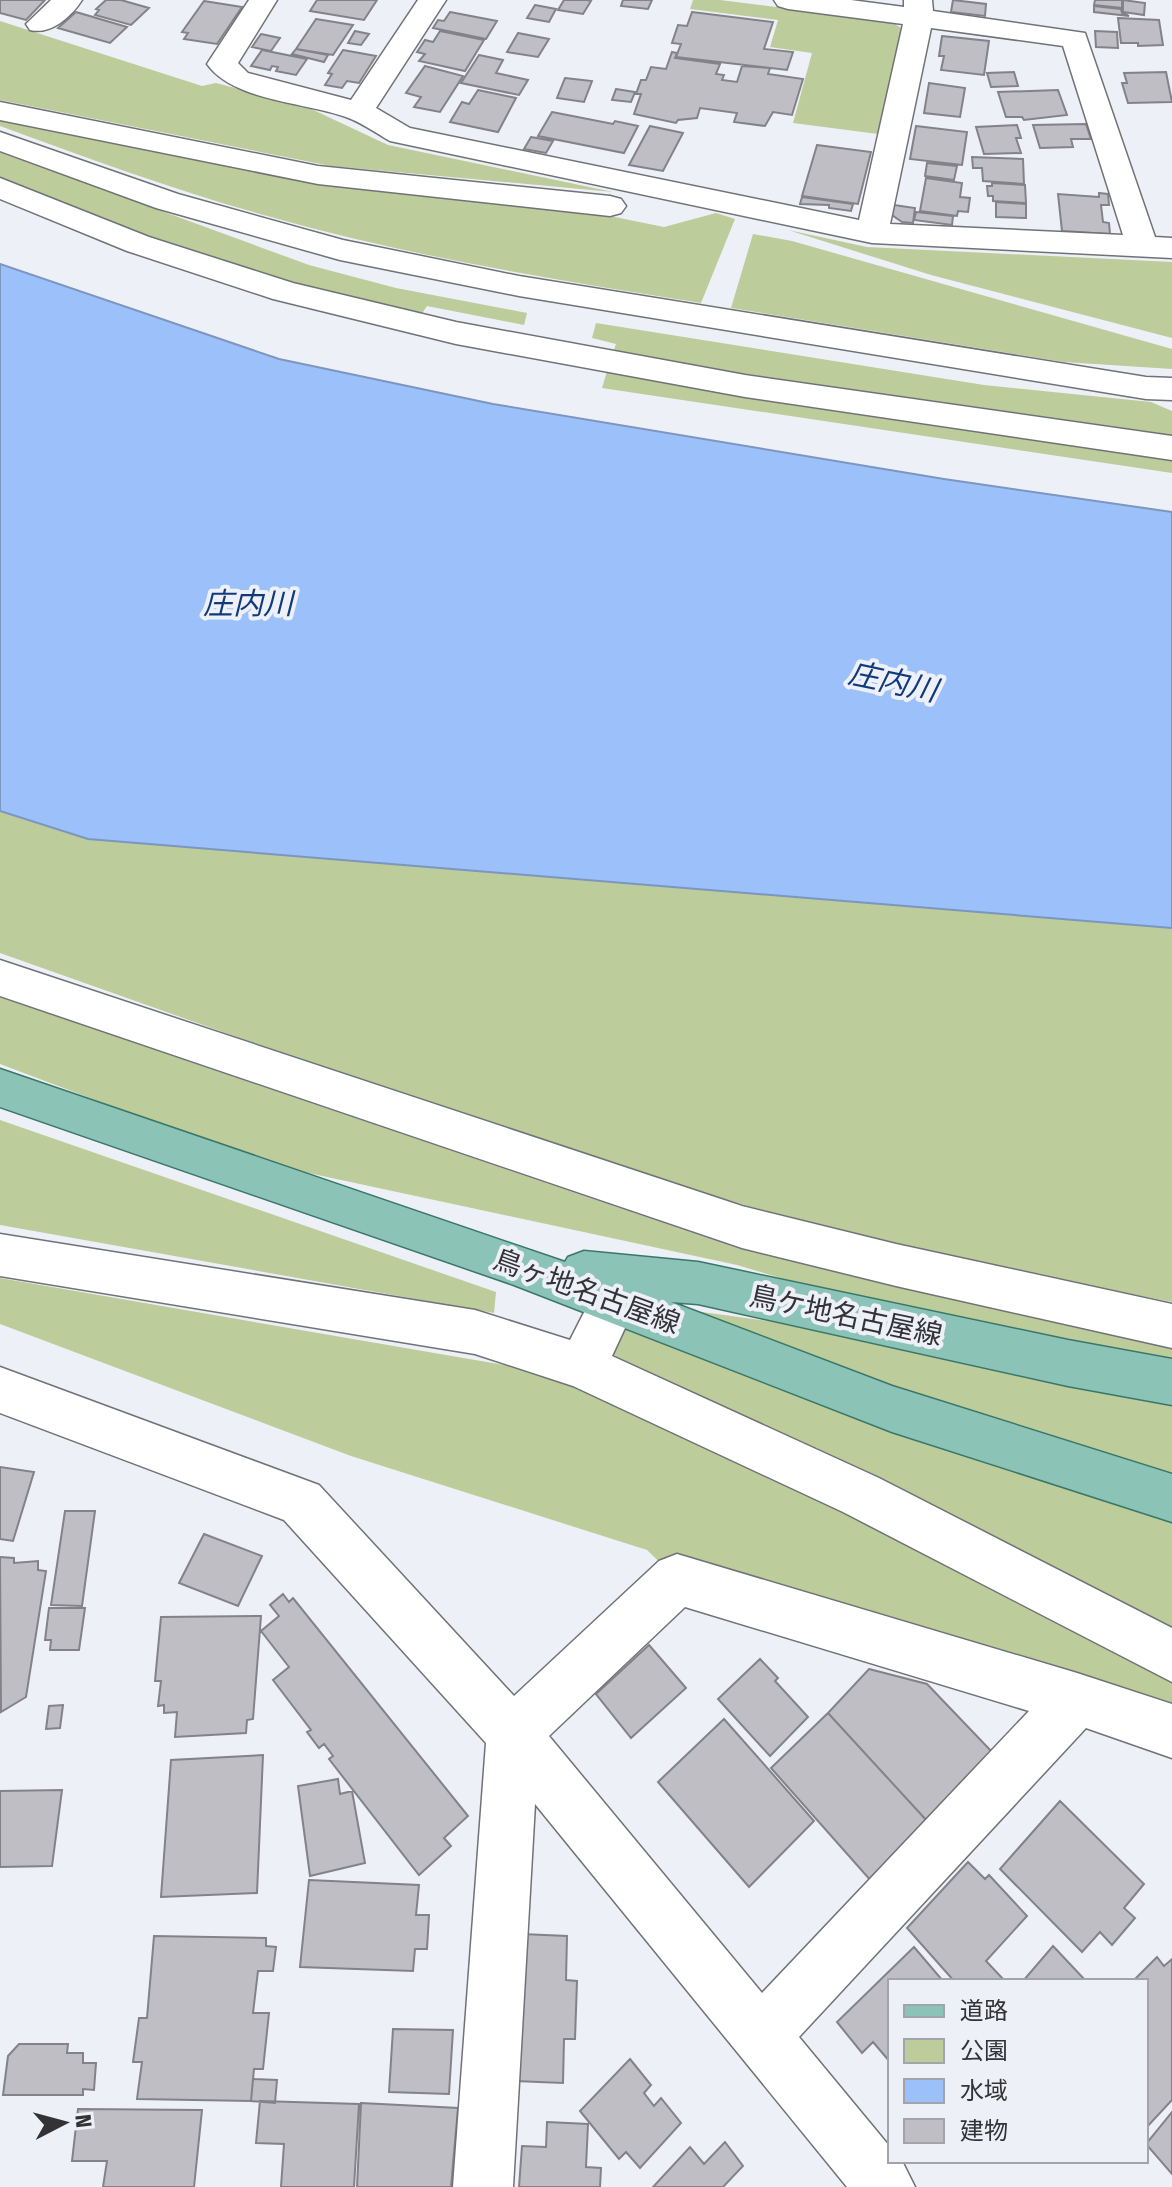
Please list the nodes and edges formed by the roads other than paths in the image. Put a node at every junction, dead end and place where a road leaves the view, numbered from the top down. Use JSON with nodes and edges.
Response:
{"nodes":[{"id":1,"x":68,"y":0,"type":"edge"},
{"id":2,"x":432,"y":0,"type":"edge"},
{"id":3,"x":788,"y":0,"type":"edge"},
{"id":4,"x":260,"y":1,"type":"edge"},
{"id":5,"x":918,"y":9,"type":"edge"},
{"id":6,"x":40,"y":24,"type":"dead end"},
{"id":7,"x":0,"y":111,"type":"edge"},
{"id":8,"x":359,"y":111,"type":"junction"},
{"id":9,"x":0,"y":141,"type":"edge"},
{"id":10,"x":0,"y":188,"type":"edge"},
{"id":11,"x":702,"y":199,"type":"junction"},
{"id":12,"x":872,"y":233,"type":"junction"},
{"id":13,"x":1157,"y":247,"type":"edge"},
{"id":14,"x":1172,"y":389,"type":"edge"},
{"id":15,"x":1172,"y":448,"type":"edge"},
{"id":16,"x":0,"y":978,"type":"edge"},
{"id":17,"x":0,"y":1088,"type":"edge"},
{"id":18,"x":0,"y":1255,"type":"edge"},
{"id":19,"x":518,"y":1265,"type":"junction"},
{"id":20,"x":615,"y":1300,"type":"junction"},
{"id":21,"x":1172,"y":1326,"type":"edge"},
{"id":22,"x":582,"y":1366,"type":"junction"},
{"id":23,"x":1172,"y":1382,"type":"edge"},
{"id":24,"x":0,"y":1390,"type":"edge"},
{"id":25,"x":1172,"y":1498,"type":"edge"},
{"id":26,"x":1172,"y":1656,"type":"edge"},
{"id":27,"x":1077,"y":1699,"type":"junction"},
{"id":28,"x":1172,"y":1731,"type":"edge"},
{"id":29,"x":513,"y":1734,"type":"junction"},
{"id":30,"x":762,"y":2035,"type":"junction"},
{"id":31,"x":483,"y":2187,"type":"edge"},
{"id":32,"x":885,"y":2187,"type":"edge"}],
"edges":[{"from":1,"to":6,"type":"street"},
{"from":2,"to":8,"type":"street"},
{"from":3,"to":5,"type":"street"},
{"from":4,"to":8,"type":"street"},
{"from":5,"to":12,"type":"street"},
{"from":5,"to":13,"type":"street"},
{"from":7,"to":11,"type":"street"},
{"from":8,"to":11,"type":"street"},
{"from":9,"to":14,"type":"street"},
{"from":10,"to":15,"type":"street"},
{"from":11,"to":12,"type":"street"},
{"from":12,"to":13,"type":"street"},
{"from":16,"to":21,"type":"street"},
{"from":17,"to":19,"type":"main road","name":"鳥ヶ地名古屋線"},
{"from":18,"to":22,"type":"street"},
{"from":19,"to":20,"type":"main road","name":"鳥ヶ地名古屋線"},
{"from":19,"to":23,"type":"main road","name":"鳥ケ地名古屋線"},
{"from":20,"to":22,"type":"street"},
{"from":20,"to":25,"type":"main road","name":"鳥ヶ地名古屋線"},
{"from":22,"to":26,"type":"street"},
{"from":24,"to":29,"type":"street"},
{"from":27,"to":28,"type":"street"},
{"from":27,"to":29,"type":"street"},
{"from":27,"to":30,"type":"street"},
{"from":29,"to":30,"type":"street"},
{"from":29,"to":31,"type":"street"},
{"from":30,"to":32,"type":"street"}]}
